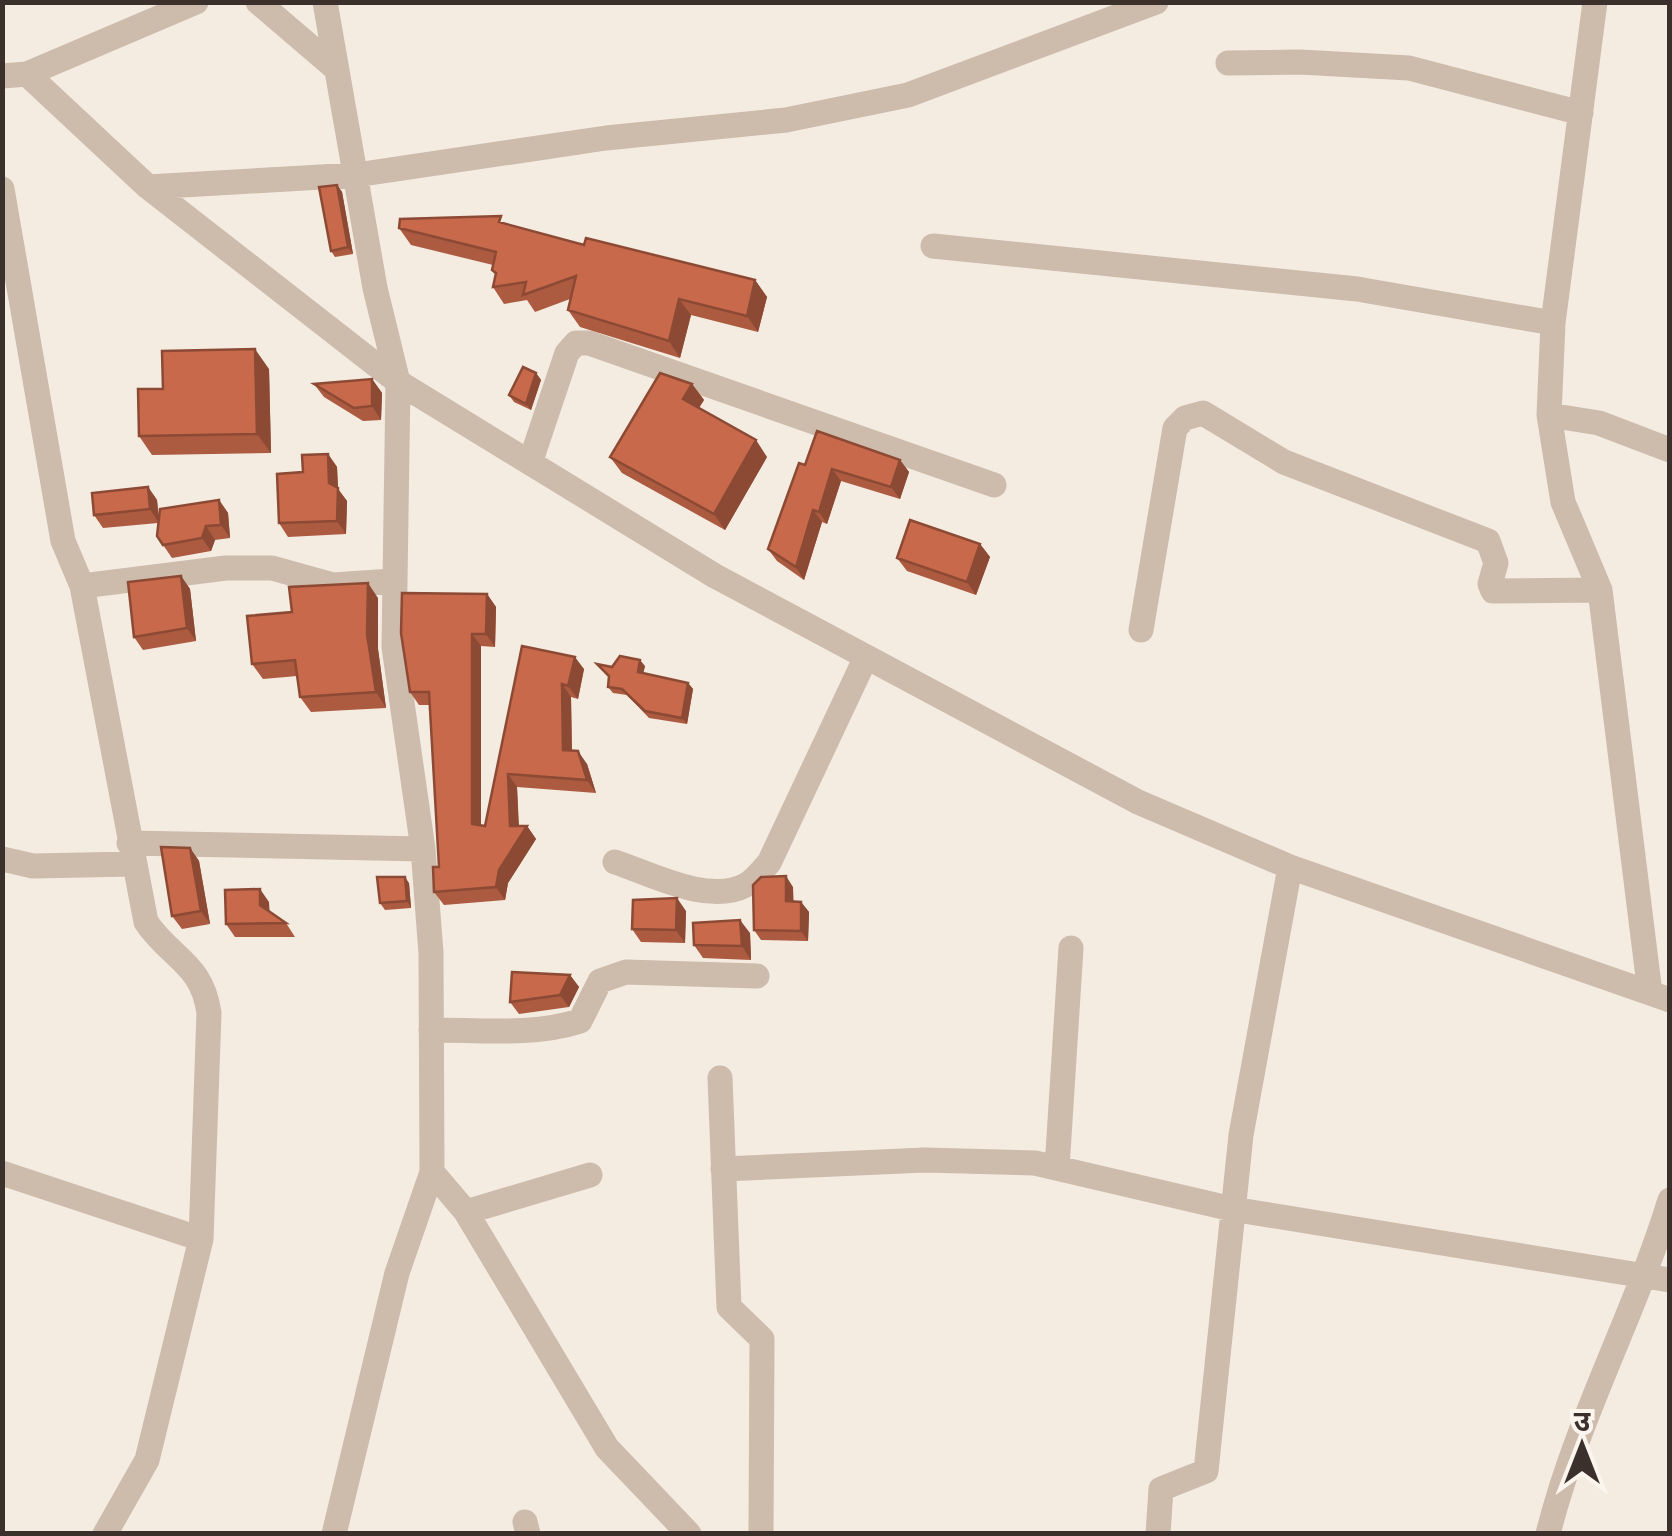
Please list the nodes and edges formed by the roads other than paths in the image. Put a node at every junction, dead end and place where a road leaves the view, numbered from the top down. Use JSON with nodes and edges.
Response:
{"nodes":[{"id":1,"x":196,"y":2,"type":"edge"},
{"id":2,"x":258,"y":2,"type":"edge"},
{"id":3,"x":325,"y":2,"type":"edge"},
{"id":4,"x":1156,"y":2,"type":"edge"},
{"id":5,"x":1594,"y":2,"type":"edge"},
{"id":6,"x":1228,"y":63,"type":"dead end"},
{"id":7,"x":334,"y":67,"type":"junction"},
{"id":8,"x":15,"y":75,"type":"edge"},
{"id":9,"x":1582,"y":113,"type":"junction"},
{"id":10,"x":356,"y":175,"type":"junction"},
{"id":11,"x":148,"y":188,"type":"junction"},
{"id":12,"x":2,"y":189,"type":"edge"},
{"id":13,"x":933,"y":246,"type":"dead end"},
{"id":14,"x":1554,"y":323,"type":"junction"},
{"id":15,"x":398,"y":382,"type":"junction"},
{"id":16,"x":1549,"y":415,"type":"junction"},
{"id":17,"x":1670,"y":450,"type":"edge"},
{"id":18,"x":530,"y":463,"type":"junction"},
{"id":19,"x":994,"y":485,"type":"dead end"},
{"id":20,"x":392,"y":581,"type":"junction"},
{"id":21,"x":82,"y":586,"type":"junction"},
{"id":22,"x":1600,"y":590,"type":"junction"},
{"id":23,"x":1141,"y":630,"type":"dead end"},
{"id":24,"x":866,"y":656,"type":"junction"},
{"id":25,"x":423,"y":849,"type":"junction"},
{"id":26,"x":131,"y":853,"type":"junction"},
{"id":27,"x":2,"y":859,"type":"edge"},
{"id":28,"x":615,"y":862,"type":"dead end"},
{"id":29,"x":1290,"y":867,"type":"junction"},
{"id":30,"x":1072,"y":948,"type":"dead end"},
{"id":31,"x":756,"y":976,"type":"dead end"},
{"id":32,"x":1660,"y":996,"type":"edge"},
{"id":33,"x":431,"y":1030,"type":"junction"},
{"id":34,"x":720,"y":1078,"type":"dead end"},
{"id":35,"x":1057,"y":1168,"type":"junction"},
{"id":36,"x":724,"y":1169,"type":"junction"},
{"id":37,"x":2,"y":1172,"type":"edge"},
{"id":38,"x":432,"y":1172,"type":"junction"},
{"id":39,"x":590,"y":1175,"type":"dead end"},
{"id":40,"x":1670,"y":1200,"type":"edge"},
{"id":41,"x":1232,"y":1209,"type":"junction"},
{"id":42,"x":466,"y":1212,"type":"junction"},
{"id":43,"x":200,"y":1239,"type":"junction"},
{"id":44,"x":1658,"y":1279,"type":"edge"},
{"id":45,"x":105,"y":1534,"type":"edge"},
{"id":46,"x":334,"y":1534,"type":"edge"},
{"id":47,"x":690,"y":1534,"type":"edge"},
{"id":48,"x":761,"y":1534,"type":"edge"},
{"id":49,"x":1158,"y":1534,"type":"edge"},
{"id":50,"x":1548,"y":1534,"type":"edge"}],
"edges":[{"from":1,"to":8,"type":"street"},
{"from":2,"to":7,"type":"street"},
{"from":3,"to":7,"type":"street"},
{"from":4,"to":10,"type":"street"},
{"from":5,"to":9,"type":"street"},
{"from":6,"to":9,"type":"street"},
{"from":7,"to":10,"type":"street"},
{"from":8,"to":11,"type":"street"},
{"from":9,"to":14,"type":"street"},
{"from":10,"to":11,"type":"street"},
{"from":10,"to":15,"type":"street"},
{"from":11,"to":15,"type":"street"},
{"from":12,"to":21,"type":"street"},
{"from":13,"to":14,"type":"street"},
{"from":14,"to":16,"type":"street"},
{"from":15,"to":18,"type":"street"},
{"from":15,"to":20,"type":"street"},
{"from":16,"to":17,"type":"street"},
{"from":16,"to":22,"type":"street"},
{"from":18,"to":19,"type":"street"},
{"from":18,"to":24,"type":"street"},
{"from":20,"to":21,"type":"street"},
{"from":20,"to":25,"type":"street"},
{"from":21,"to":26,"type":"street"},
{"from":22,"to":23,"type":"street"},
{"from":22,"to":32,"type":"street"},
{"from":24,"to":28,"type":"street"},
{"from":24,"to":29,"type":"street"},
{"from":25,"to":26,"type":"street"},
{"from":25,"to":33,"type":"street"},
{"from":26,"to":27,"type":"street"},
{"from":26,"to":43,"type":"street"},
{"from":29,"to":32,"type":"street"},
{"from":29,"to":41,"type":"street"},
{"from":30,"to":35,"type":"street"},
{"from":31,"to":33,"type":"street"},
{"from":33,"to":38,"type":"street"},
{"from":34,"to":36,"type":"street"},
{"from":35,"to":36,"type":"street"},
{"from":35,"to":41,"type":"street"},
{"from":36,"to":48,"type":"street"},
{"from":37,"to":43,"type":"street"},
{"from":38,"to":42,"type":"street"},
{"from":38,"to":46,"type":"street"},
{"from":39,"to":42,"type":"street"},
{"from":40,"to":44,"type":"street"},
{"from":41,"to":44,"type":"street"},
{"from":41,"to":49,"type":"street"},
{"from":42,"to":47,"type":"street"},
{"from":43,"to":45,"type":"street"},
{"from":44,"to":50,"type":"street"}]}
